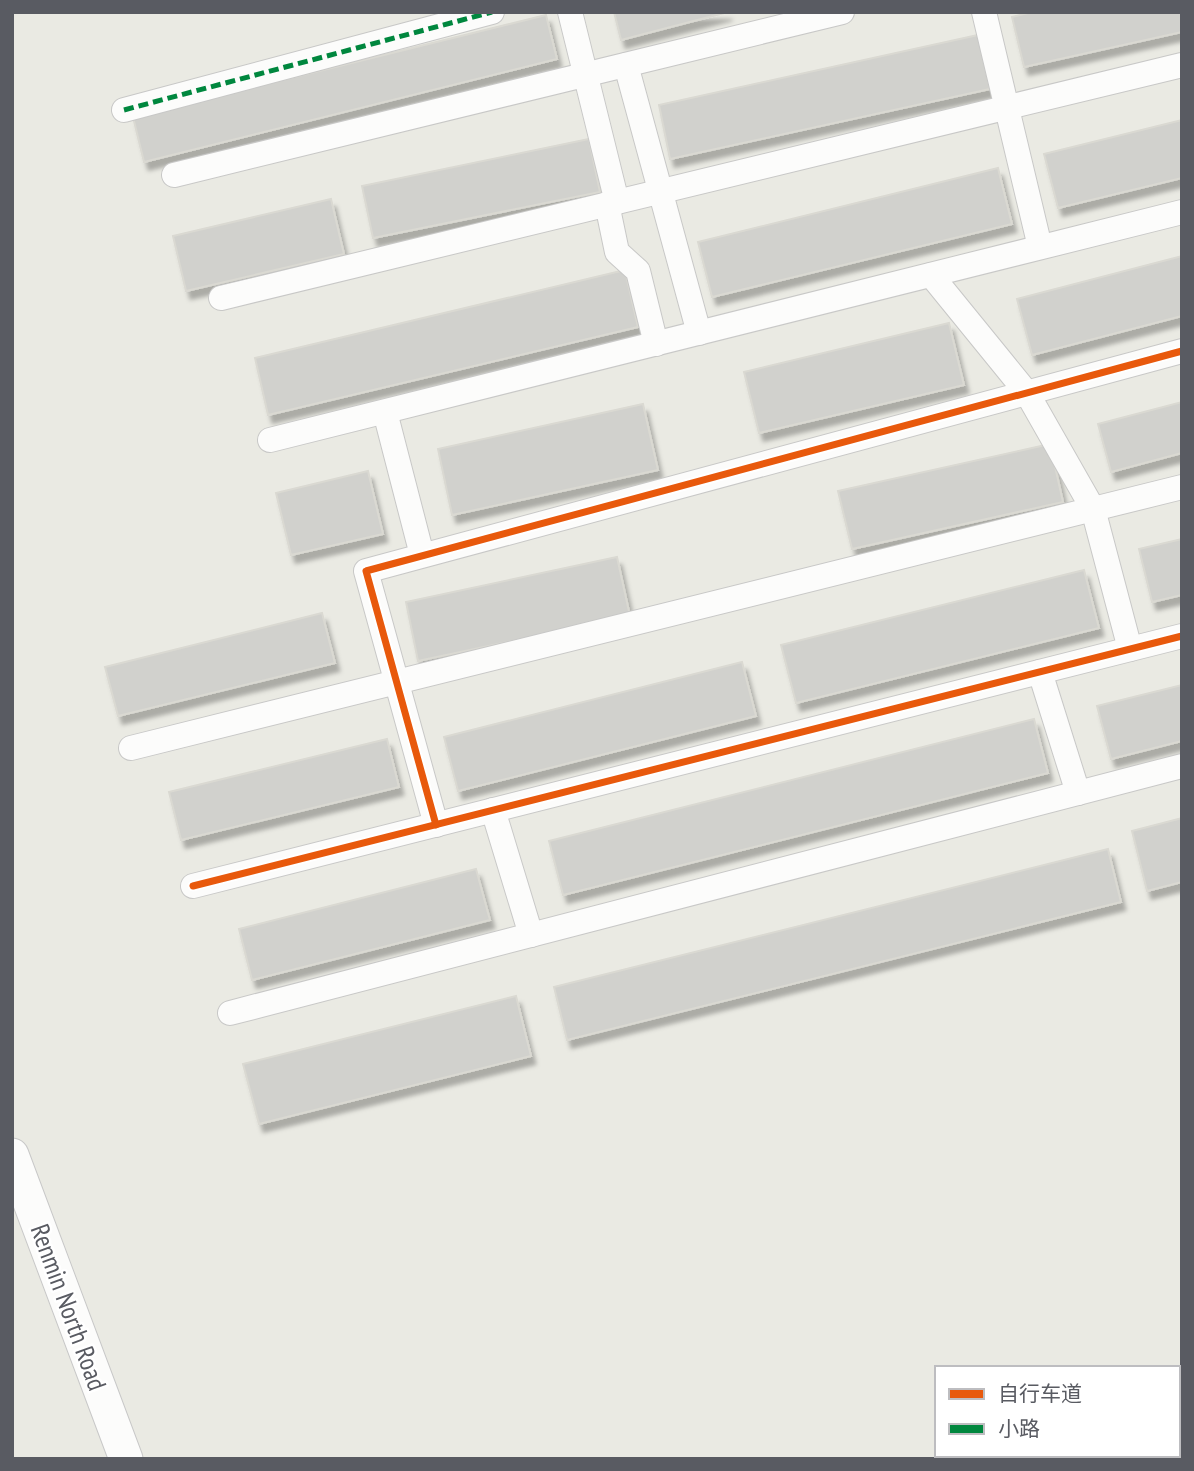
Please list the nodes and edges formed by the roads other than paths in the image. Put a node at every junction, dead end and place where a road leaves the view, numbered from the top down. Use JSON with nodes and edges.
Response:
{"nodes":[{"id":1,"x":492,"y":12,"type":"edge"},
{"id":2,"x":570,"y":12,"type":"edge"},
{"id":3,"x":842,"y":12,"type":"edge"},
{"id":4,"x":984,"y":12,"type":"edge"},
{"id":5,"x":626,"y":65,"type":"junction"},
{"id":6,"x":1182,"y":65,"type":"edge"},
{"id":7,"x":586,"y":75,"type":"junction"},
{"id":8,"x":1008,"y":107,"type":"junction"},
{"id":9,"x":124,"y":110,"type":"dead end"},
{"id":10,"x":174,"y":175,"type":"dead end"},
{"id":11,"x":661,"y":191,"type":"junction"},
{"id":12,"x":612,"y":203,"type":"junction"},
{"id":13,"x":1182,"y":212,"type":"edge"},
{"id":14,"x":1040,"y":247,"type":"junction"},
{"id":15,"x":931,"y":275,"type":"junction"},
{"id":16,"x":221,"y":298,"type":"dead end"},
{"id":17,"x":699,"y":332,"type":"junction"},
{"id":18,"x":656,"y":344,"type":"junction"},
{"id":19,"x":1182,"y":351,"type":"edge"},
{"id":20,"x":1027,"y":393,"type":"junction"},
{"id":21,"x":385,"y":412,"type":"junction"},
{"id":22,"x":270,"y":440,"type":"dead end"},
{"id":23,"x":1182,"y":487,"type":"edge"},
{"id":24,"x":1093,"y":509,"type":"junction"},
{"id":25,"x":422,"y":555,"type":"junction"},
{"id":26,"x":1182,"y":636,"type":"edge"},
{"id":27,"x":1130,"y":649,"type":"junction"},
{"id":28,"x":1040,"y":672,"type":"junction"},
{"id":29,"x":397,"y":682,"type":"junction"},
{"id":30,"x":131,"y":748,"type":"dead end"},
{"id":31,"x":1182,"y":766,"type":"edge"},
{"id":32,"x":1078,"y":793,"type":"junction"},
{"id":33,"x":493,"y":810,"type":"junction"},
{"id":34,"x":436,"y":825,"type":"junction"},
{"id":35,"x":192,"y":886,"type":"dead end"},
{"id":36,"x":531,"y":935,"type":"junction"},
{"id":37,"x":230,"y":1013,"type":"dead end"},
{"id":38,"x":12,"y":1155,"type":"edge"},
{"id":39,"x":126,"y":1459,"type":"edge"}],
"edges":[{"from":1,"to":9,"type":"street"},
{"from":2,"to":7,"type":"street"},
{"from":3,"to":5,"type":"street"},
{"from":4,"to":8,"type":"street"},
{"from":5,"to":7,"type":"street"},
{"from":5,"to":11,"type":"street"},
{"from":6,"to":8,"type":"street"},
{"from":7,"to":10,"type":"street"},
{"from":7,"to":12,"type":"street"},
{"from":8,"to":11,"type":"street"},
{"from":8,"to":14,"type":"street"},
{"from":11,"to":12,"type":"street"},
{"from":11,"to":17,"type":"street"},
{"from":12,"to":16,"type":"street"},
{"from":12,"to":18,"type":"street"},
{"from":13,"to":14,"type":"street"},
{"from":14,"to":15,"type":"street"},
{"from":15,"to":17,"type":"street"},
{"from":15,"to":20,"type":"street"},
{"from":17,"to":18,"type":"street"},
{"from":18,"to":21,"type":"street"},
{"from":19,"to":20,"type":"street"},
{"from":20,"to":24,"type":"street"},
{"from":20,"to":25,"type":"street"},
{"from":21,"to":22,"type":"street"},
{"from":21,"to":25,"type":"street"},
{"from":23,"to":24,"type":"street"},
{"from":24,"to":27,"type":"street"},
{"from":24,"to":29,"type":"street"},
{"from":25,"to":29,"type":"street"},
{"from":26,"to":27,"type":"street"},
{"from":27,"to":28,"type":"street"},
{"from":28,"to":32,"type":"street"},
{"from":28,"to":33,"type":"street"},
{"from":29,"to":30,"type":"street"},
{"from":29,"to":34,"type":"street"},
{"from":31,"to":32,"type":"street"},
{"from":32,"to":36,"type":"street"},
{"from":33,"to":34,"type":"street"},
{"from":33,"to":36,"type":"street"},
{"from":34,"to":35,"type":"street"},
{"from":36,"to":37,"type":"street"},
{"from":38,"to":39,"type":"main road","name":"Renmin North Road"}]}
